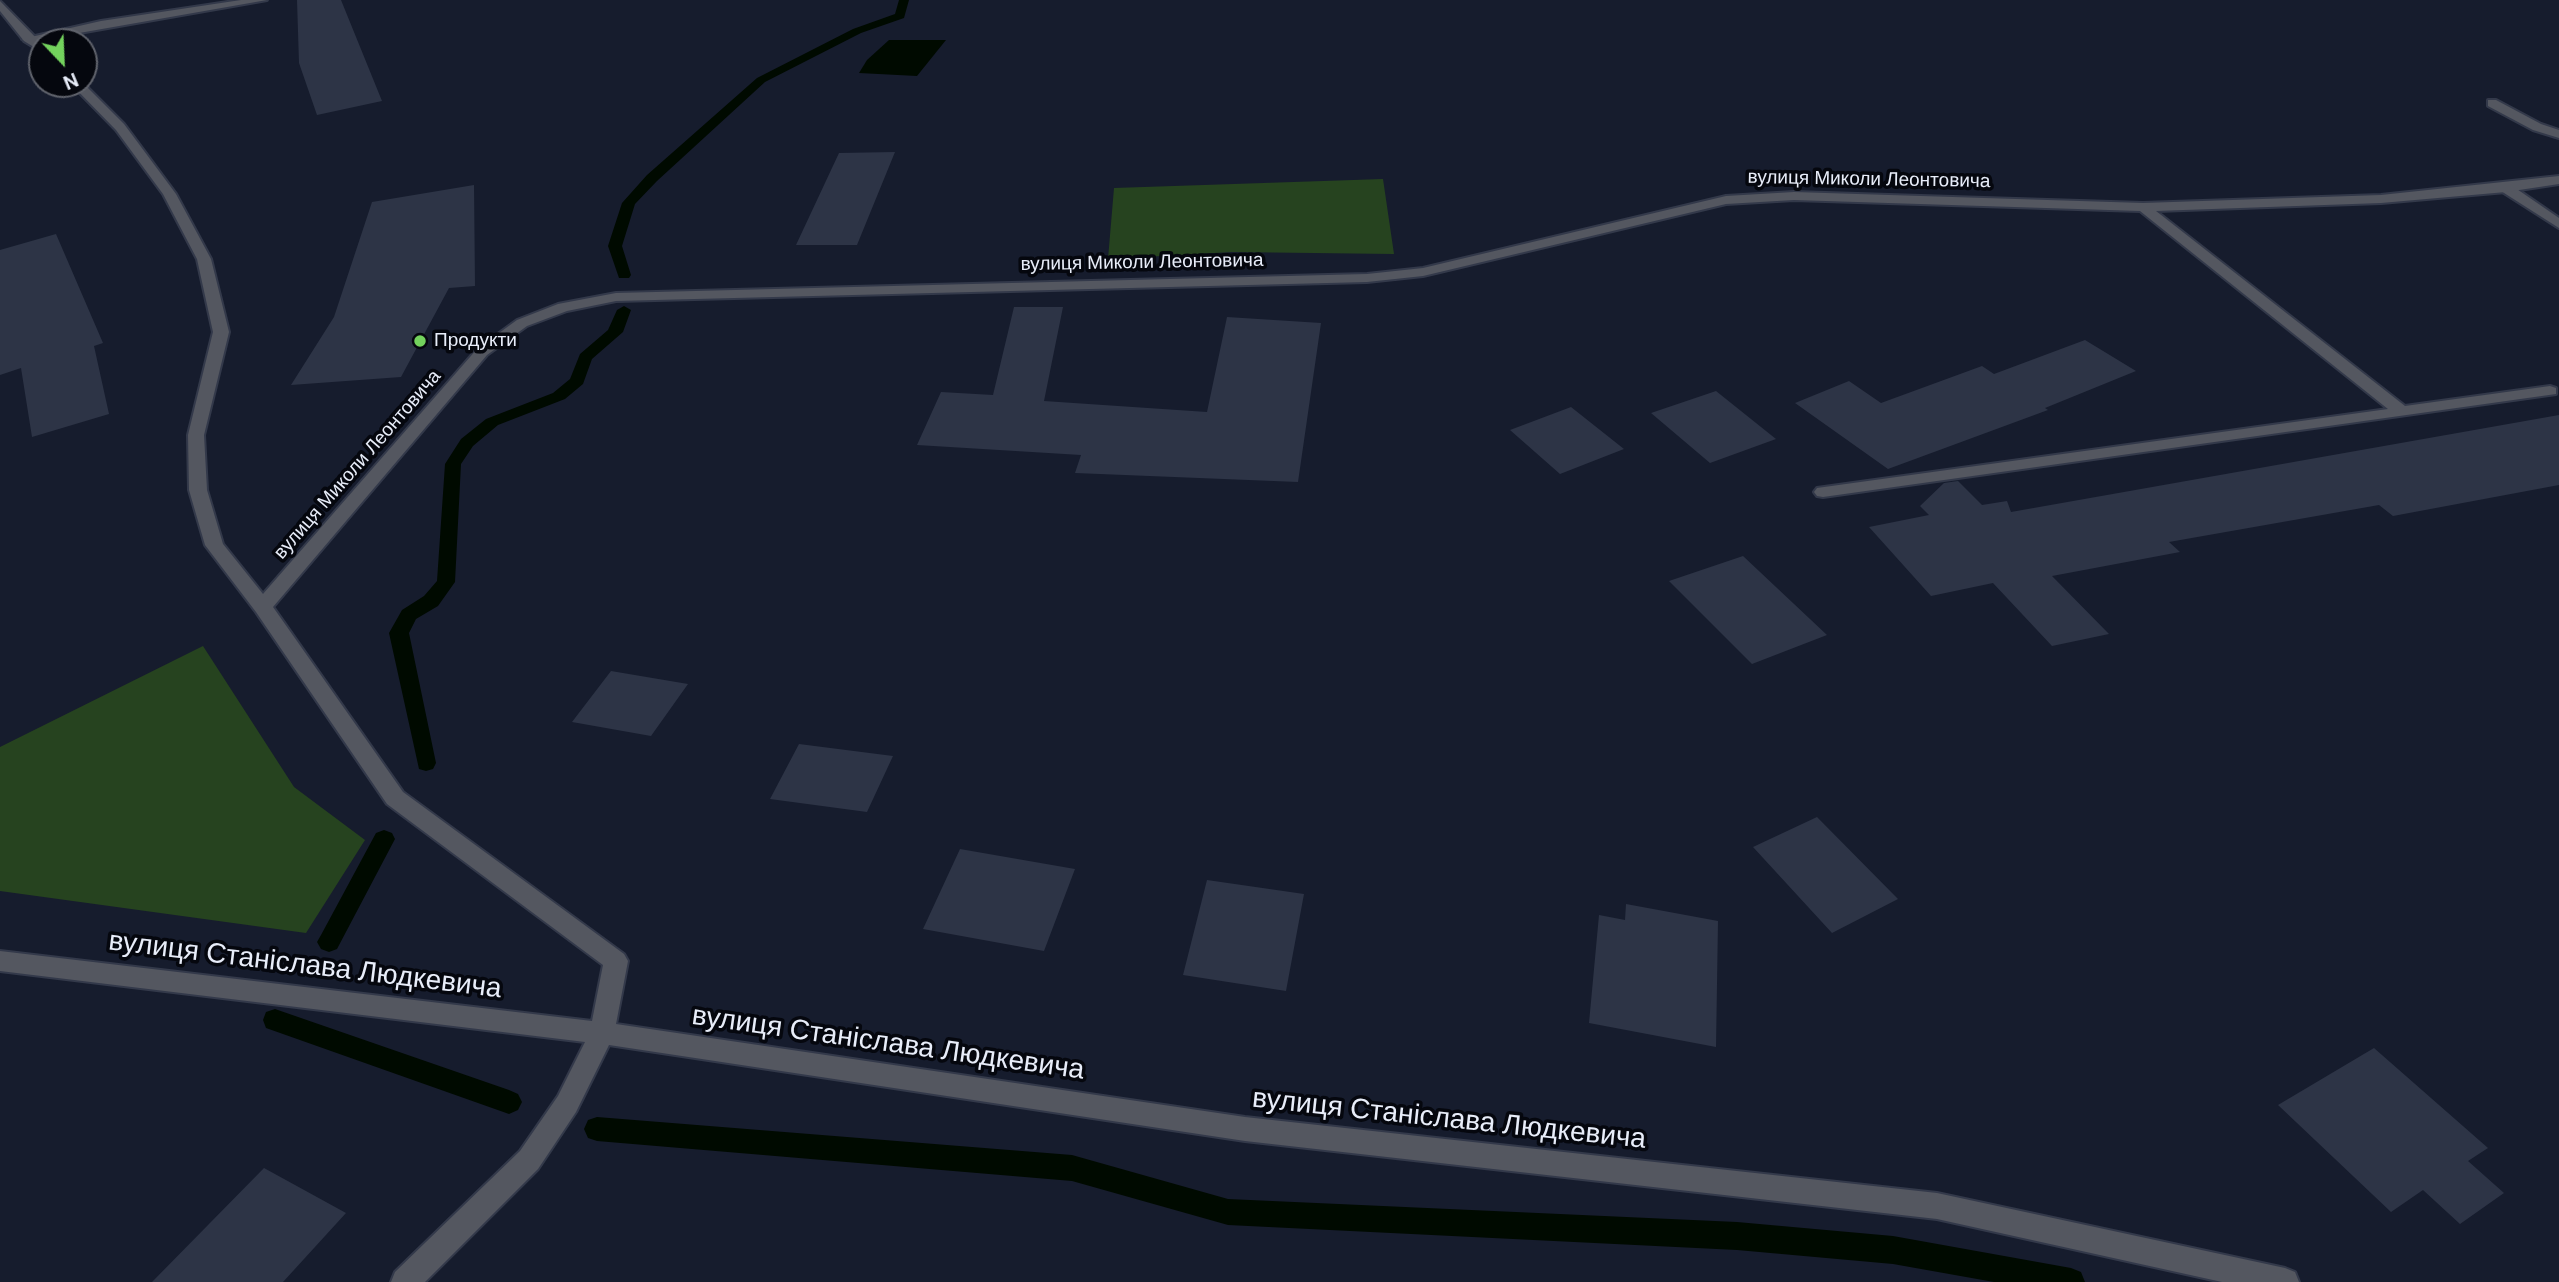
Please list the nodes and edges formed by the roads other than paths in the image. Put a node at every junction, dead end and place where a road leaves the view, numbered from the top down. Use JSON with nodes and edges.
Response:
{"nodes":[{"id":1,"x":262,"y":0,"type":"edge"},
{"id":2,"x":0,"y":4,"type":"edge"},
{"id":3,"x":82,"y":28,"type":"edge"},
{"id":4,"x":28,"y":39,"type":"edge"},
{"id":5,"x":91,"y":98,"type":"edge"},
{"id":6,"x":2492,"y":103,"type":"dead end"},
{"id":7,"x":2559,"y":134,"type":"edge"},
{"id":8,"x":2559,"y":180,"type":"edge"},
{"id":9,"x":2506,"y":188,"type":"junction"},
{"id":10,"x":2143,"y":207,"type":"junction"},
{"id":11,"x":2559,"y":224,"type":"edge"},
{"id":12,"x":2550,"y":391,"type":"dead end"},
{"id":13,"x":2401,"y":411,"type":"junction"},
{"id":14,"x":1823,"y":492,"type":"dead end"},
{"id":15,"x":263,"y":607,"type":"junction"},
{"id":16,"x":0,"y":961,"type":"edge"},
{"id":17,"x":602,"y":1034,"type":"junction"},
{"id":18,"x":405,"y":1282,"type":"edge"},
{"id":19,"x":2285,"y":1282,"type":"edge"}],
"edges":[{"from":1,"to":3,"type":"street"},
{"from":2,"to":4,"type":"street"},
{"from":5,"to":15,"type":"street"},
{"from":6,"to":7,"type":"street"},
{"from":8,"to":9,"type":"street","name":"вулиця Миколи Леонтовича"},
{"from":9,"to":10,"type":"street","name":"вулиця Миколи Леонтовича"},
{"from":9,"to":11,"type":"street"},
{"from":10,"to":13,"type":"street"},
{"from":10,"to":15,"type":"street","name":"вулиця Миколи Леонтовича"},
{"from":12,"to":13,"type":"street"},
{"from":13,"to":14,"type":"street"},
{"from":15,"to":17,"type":"street"},
{"from":16,"to":17,"type":"street","name":"вулиця Станіслава Людкевича"},
{"from":17,"to":18,"type":"street"},
{"from":17,"to":19,"type":"street","name":"вулиця Станіслава Людкевича"}]}
